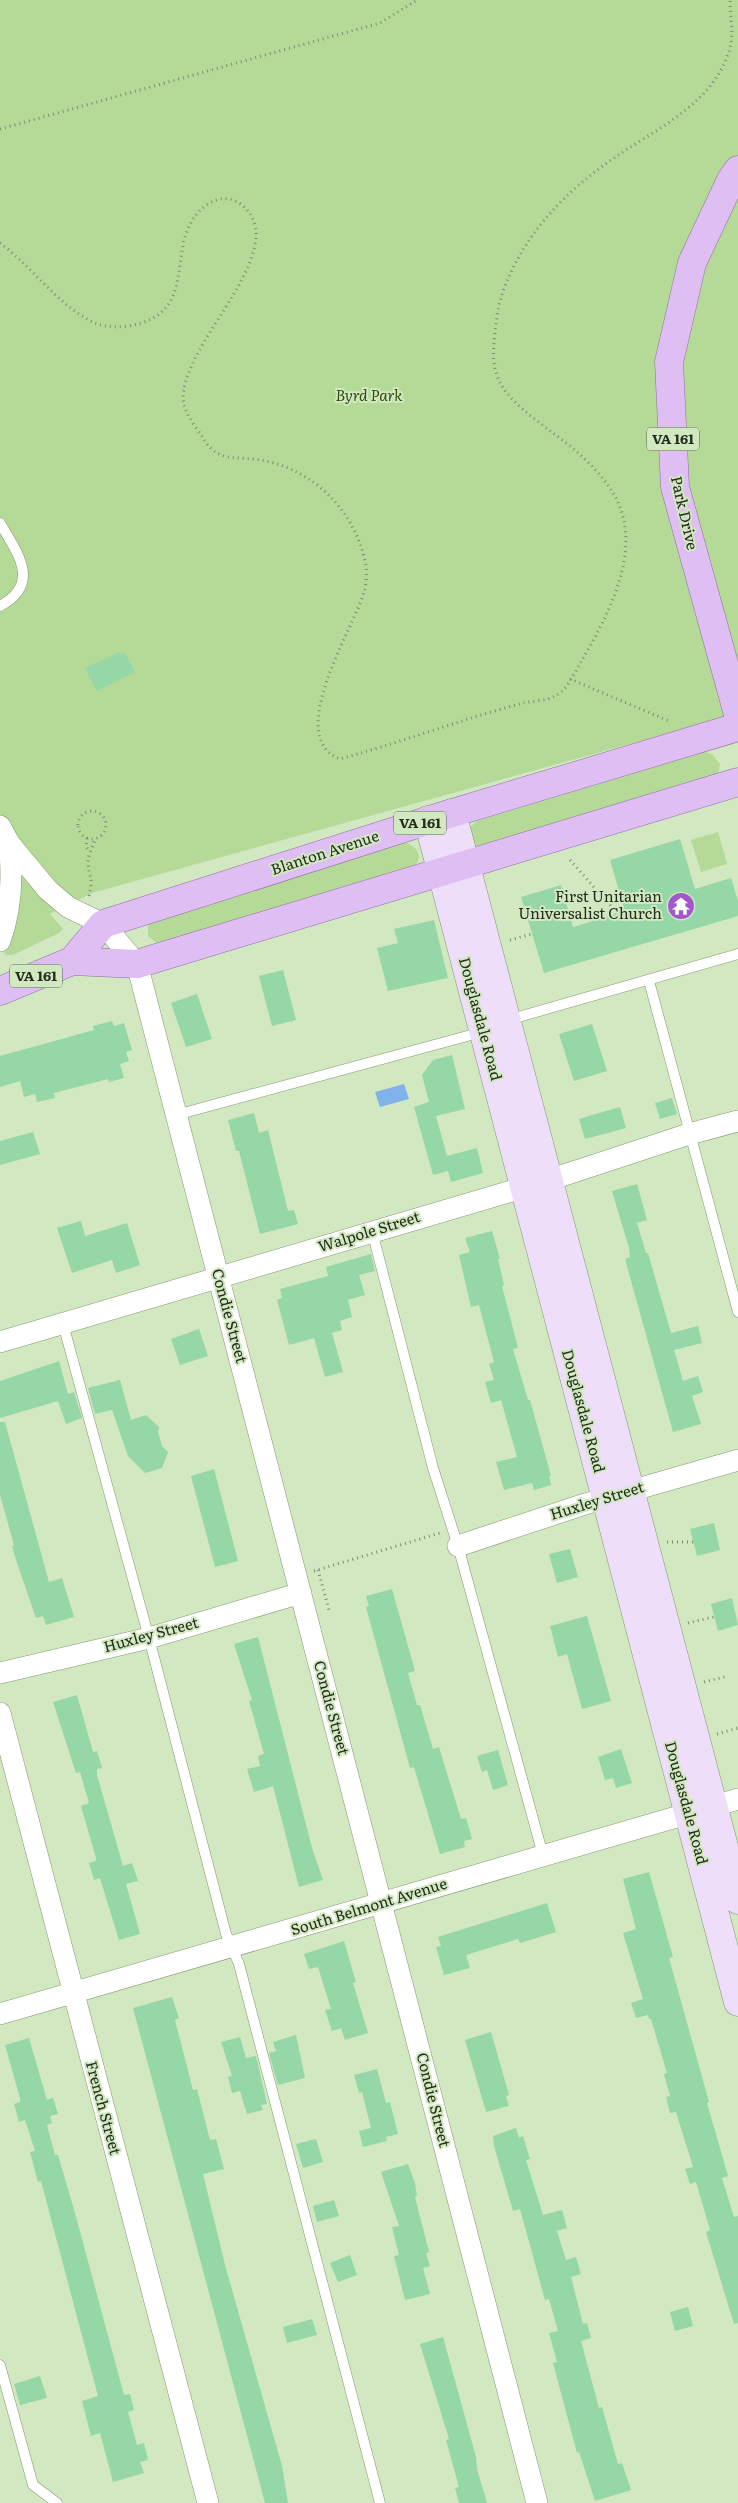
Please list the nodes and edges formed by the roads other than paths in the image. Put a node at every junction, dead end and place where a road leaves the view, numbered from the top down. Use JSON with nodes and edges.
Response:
{"nodes":[{"id":1,"x":738,"y":170,"type":"edge"},
{"id":2,"x":0,"y":523,"type":"edge"},
{"id":3,"x":0,"y":606,"type":"edge"},
{"id":4,"x":732,"y":664,"type":"edge"},
{"id":5,"x":738,"y":714,"type":"edge"},
{"id":6,"x":738,"y":727,"type":"edge"},
{"id":7,"x":738,"y":782,"type":"edge"},
{"id":8,"x":440,"y":817,"type":"junction"},
{"id":9,"x":4,"y":835,"type":"edge"},
{"id":10,"x":453,"y":867,"type":"junction"},
{"id":11,"x":95,"y":914,"type":"junction"},
{"id":12,"x":0,"y":941,"type":"edge"},
{"id":13,"x":738,"y":954,"type":"edge"},
{"id":14,"x":72,"y":961,"type":"junction"},
{"id":15,"x":137,"y":964,"type":"junction"},
{"id":16,"x":649,"y":981,"type":"junction"},
{"id":17,"x":0,"y":991,"type":"edge"},
{"id":18,"x":507,"y":1020,"type":"junction"},
{"id":19,"x":482,"y":1031,"type":"junction"},
{"id":20,"x":176,"y":1115,"type":"junction"},
{"id":21,"x":738,"y":1121,"type":"edge"},
{"id":22,"x":690,"y":1134,"type":"junction"},
{"id":23,"x":537,"y":1184,"type":"junction"},
{"id":24,"x":372,"y":1231,"type":"junction"},
{"id":25,"x":219,"y":1278,"type":"junction"},
{"id":26,"x":738,"y":1312,"type":"edge"},
{"id":27,"x":63,"y":1324,"type":"junction"},
{"id":28,"x":0,"y":1342,"type":"edge"},
{"id":29,"x":738,"y":1460,"type":"edge"},
{"id":30,"x":618,"y":1494,"type":"junction"},
{"id":31,"x":455,"y":1538,"type":"junction"},
{"id":32,"x":301,"y":1593,"type":"junction"},
{"id":33,"x":149,"y":1638,"type":"junction"},
{"id":34,"x":0,"y":1673,"type":"edge"},
{"id":35,"x":0,"y":1713,"type":"edge"},
{"id":36,"x":713,"y":1806,"type":"edge"},
{"id":37,"x":543,"y":1855,"type":"junction"},
{"id":38,"x":738,"y":1900,"type":"edge"},
{"id":39,"x":383,"y":1903,"type":"junction"},
{"id":40,"x":232,"y":1948,"type":"junction"},
{"id":41,"x":73,"y":1994,"type":"junction"},
{"id":42,"x":738,"y":2002,"type":"edge"},
{"id":43,"x":0,"y":2014,"type":"edge"},
{"id":44,"x":0,"y":2365,"type":"edge"},
{"id":45,"x":57,"y":2503,"type":"edge"},
{"id":46,"x":208,"y":2503,"type":"edge"},
{"id":47,"x":380,"y":2503,"type":"edge"},
{"id":48,"x":537,"y":2503,"type":"edge"}],
"edges":[{"from":1,"to":4,"type":"main road","name":"Park Drive","number":"VA 161"},
{"from":2,"to":3,"type":"lane"},
{"from":4,"to":5,"type":"main road","name":"Park Drive","number":"VA 161"},
{"from":6,"to":8,"type":"main road","name":"Blanton Avenue","number":"VA 161"},
{"from":7,"to":10,"type":"main road","number":"VA 161"},
{"from":8,"to":10,"type":"street","name":"Douglasdale Road"},
{"from":8,"to":11,"type":"main road","name":"Blanton Avenue","number":"VA 161"},
{"from":9,"to":11,"type":"street"},
{"from":9,"to":12,"type":"street"},
{"from":10,"to":15,"type":"main road","number":"VA 161"},
{"from":10,"to":18,"type":"street","name":"Douglasdale Road"},
{"from":10,"to":19,"type":"street","name":"Douglasdale Road"},
{"from":11,"to":14,"type":"main road","number":"VA 161"},
{"from":11,"to":15,"type":"street","name":"Condie Street"},
{"from":13,"to":16,"type":"lane"},
{"from":14,"to":15,"type":"main road","number":"VA 161"},
{"from":14,"to":17,"type":"main road","number":"VA 161"},
{"from":15,"to":20,"type":"street","name":"Condie Street"},
{"from":16,"to":18,"type":"lane"},
{"from":16,"to":22,"type":"lane"},
{"from":18,"to":23,"type":"street","name":"Douglasdale Road"},
{"from":19,"to":20,"type":"lane"},
{"from":19,"to":23,"type":"street","name":"Douglasdale Road"},
{"from":20,"to":25,"type":"street","name":"Condie Street"},
{"from":21,"to":22,"type":"street","name":"Walpole Street"},
{"from":22,"to":23,"type":"street","name":"Walpole Street"},
{"from":22,"to":26,"type":"lane"},
{"from":23,"to":24,"type":"street","name":"Walpole Street"},
{"from":23,"to":30,"type":"street","name":"Douglasdale Road"},
{"from":24,"to":25,"type":"street","name":"Walpole Street"},
{"from":24,"to":31,"type":"lane"},
{"from":25,"to":27,"type":"street","name":"Walpole Street"},
{"from":25,"to":32,"type":"street","name":"Condie Street"},
{"from":27,"to":28,"type":"street","name":"Walpole Street"},
{"from":27,"to":33,"type":"lane"},
{"from":29,"to":30,"type":"street","name":"Huxley Street"},
{"from":30,"to":31,"type":"street","name":"Huxley Street"},
{"from":30,"to":36,"type":"street","name":"Douglasdale Road"},
{"from":31,"to":37,"type":"lane"},
{"from":32,"to":33,"type":"street","name":"Huxley Street"},
{"from":32,"to":39,"type":"street","name":"Condie Street"},
{"from":33,"to":34,"type":"street","name":"Huxley Street"},
{"from":33,"to":40,"type":"lane"},
{"from":35,"to":41,"type":"street","name":"French Street"},
{"from":36,"to":37,"type":"street","name":"South Belmont Avenue"},
{"from":36,"to":38,"type":"street","name":"Douglasdale Road"},
{"from":36,"to":42,"type":"street","name":"Douglasdale Road"},
{"from":37,"to":39,"type":"street","name":"South Belmont Avenue"},
{"from":39,"to":40,"type":"street","name":"South Belmont Avenue"},
{"from":39,"to":48,"type":"street","name":"Condie Street"},
{"from":40,"to":41,"type":"street","name":"South Belmont Avenue"},
{"from":40,"to":47,"type":"lane"},
{"from":41,"to":43,"type":"street","name":"South Belmont Avenue"},
{"from":41,"to":46,"type":"street","name":"French Street"},
{"from":44,"to":45,"type":"lane"}]}
